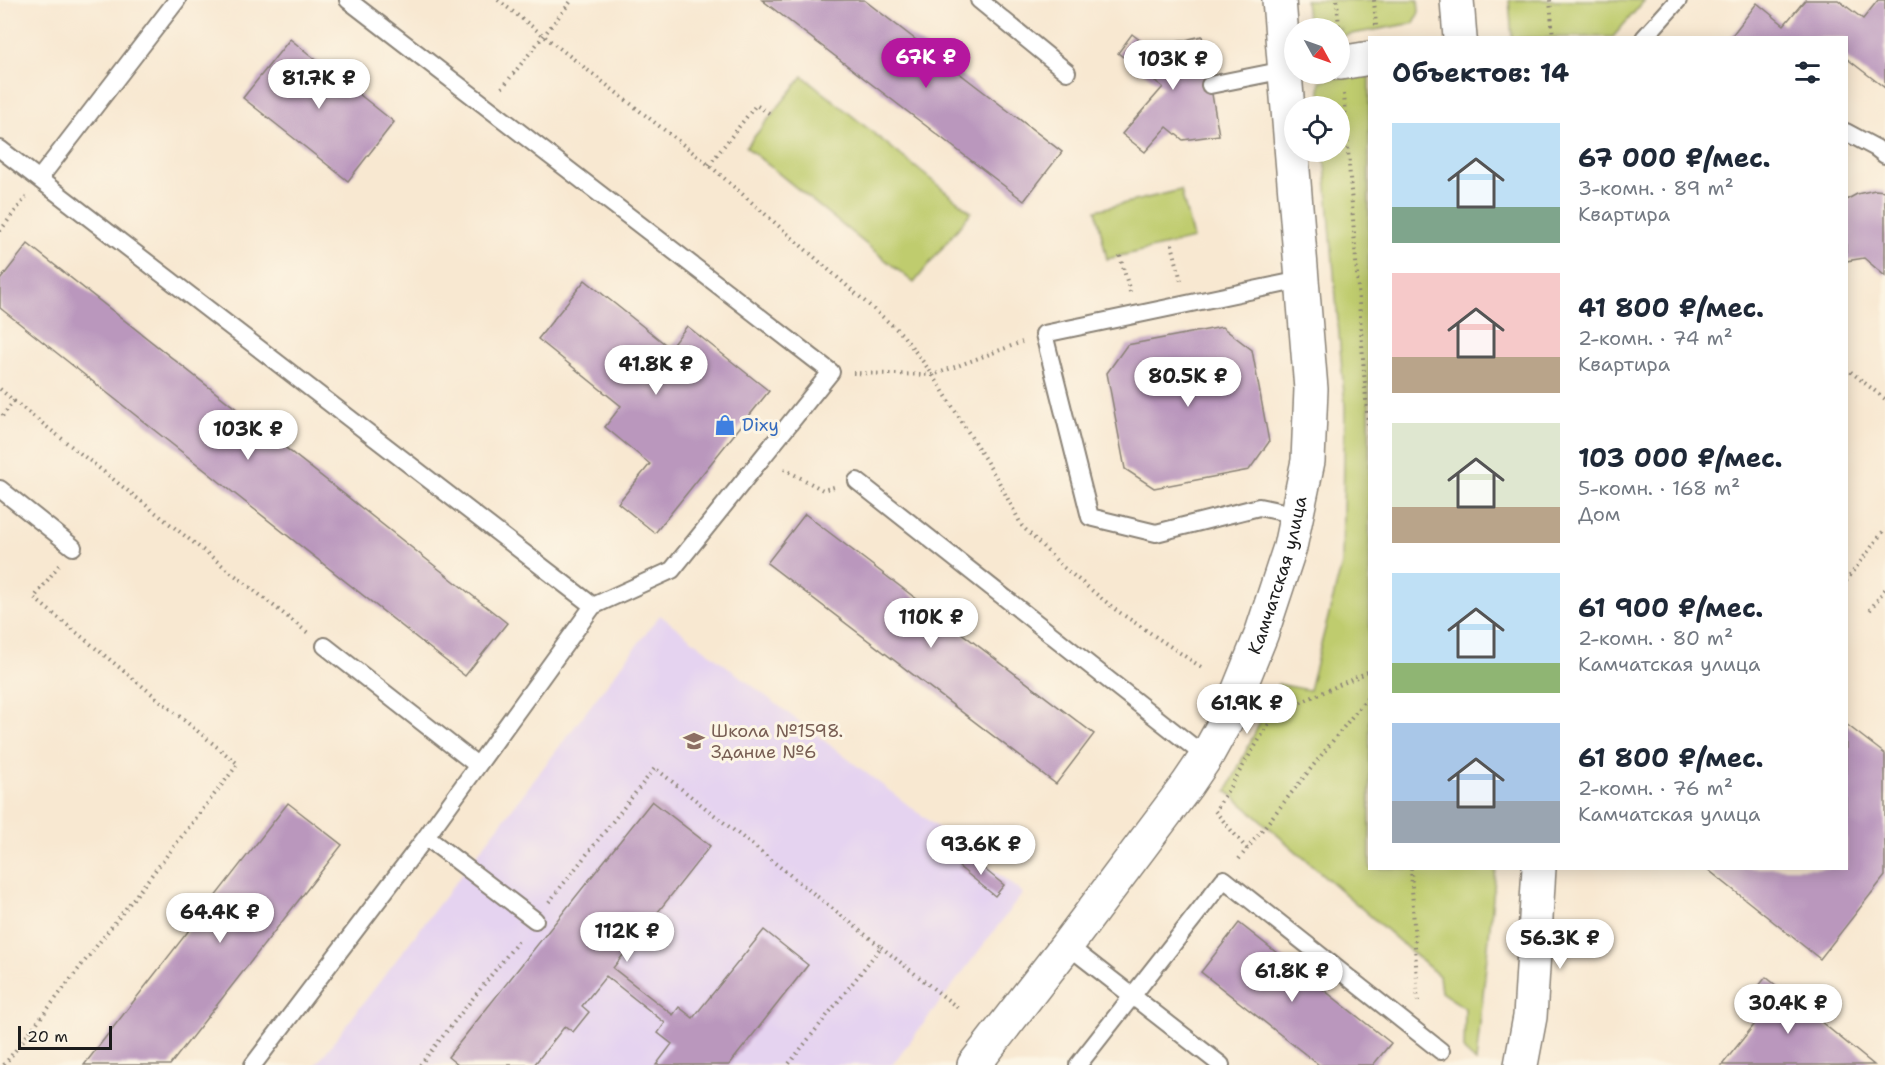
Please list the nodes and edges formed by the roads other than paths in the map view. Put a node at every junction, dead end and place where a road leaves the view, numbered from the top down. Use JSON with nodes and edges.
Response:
{"nodes":[{"id":1,"x":177,"y":0,"type":"edge"},
{"id":2,"x":348,"y":0,"type":"edge"},
{"id":3,"x":979,"y":0,"type":"edge"},
{"id":4,"x":1279,"y":0,"type":"edge"},
{"id":5,"x":1457,"y":0,"type":"edge"},
{"id":6,"x":1678,"y":0,"type":"edge"},
{"id":7,"x":1284,"y":32,"type":"edge"},
{"id":8,"x":1460,"y":36,"type":"edge"},
{"id":9,"x":1646,"y":36,"type":"edge"},
{"id":10,"x":1284,"y":71,"type":"edge"},
{"id":11,"x":1067,"y":72,"type":"dead end"},
{"id":12,"x":1291,"y":84,"type":"edge"},
{"id":13,"x":1210,"y":85,"type":"dead end"},
{"id":14,"x":1848,"y":133,"type":"edge"},
{"id":15,"x":0,"y":149,"type":"edge"},
{"id":16,"x":1885,"y":155,"type":"edge"},
{"id":17,"x":39,"y":179,"type":"junction"},
{"id":18,"x":1301,"y":280,"type":"junction"},
{"id":19,"x":857,"y":481,"type":"road end"},
{"id":20,"x":0,"y":489,"type":"edge"},
{"id":21,"x":1297,"y":515,"type":"junction"},
{"id":22,"x":73,"y":547,"type":"road end"},
{"id":23,"x":593,"y":606,"type":"junction"},
{"id":24,"x":325,"y":646,"type":"road end"},
{"id":25,"x":1206,"y":757,"type":"junction"},
{"id":26,"x":477,"y":765,"type":"junction"},
{"id":27,"x":426,"y":837,"type":"junction"},
{"id":28,"x":1539,"y":870,"type":"edge"},
{"id":29,"x":535,"y":920,"type":"road end"},
{"id":30,"x":1067,"y":945,"type":"junction"},
{"id":31,"x":1131,"y":995,"type":"junction"},
{"id":32,"x":1441,"y":1051,"type":"dead end"},
{"id":33,"x":253,"y":1065,"type":"edge"},
{"id":34,"x":974,"y":1065,"type":"edge"},
{"id":35,"x":1078,"y":1065,"type":"edge"},
{"id":36,"x":1221,"y":1065,"type":"edge"},
{"id":37,"x":1521,"y":1065,"type":"edge"}],
"edges":[{"from":1,"to":17,"type":"lane"},
{"from":2,"to":23,"type":"lane"},
{"from":3,"to":11,"type":"lane"},
{"from":4,"to":7,"type":"street","name":"Камчатская улица"},
{"from":5,"to":8,"type":"street"},
{"from":6,"to":9,"type":"lane"},
{"from":10,"to":13,"type":"lane"},
{"from":12,"to":18,"type":"street","name":"Камчатская улица"},
{"from":14,"to":16,"type":"lane"},
{"from":15,"to":17,"type":"lane"},
{"from":17,"to":23,"type":"lane"},
{"from":18,"to":21,"type":"street","name":"Камчатская улица"},
{"from":18,"to":21,"type":"lane"},
{"from":19,"to":25,"type":"lane"},
{"from":20,"to":22,"type":"lane"},
{"from":21,"to":25,"type":"street","name":"Камчатская улица"},
{"from":23,"to":26,"type":"lane"},
{"from":24,"to":26,"type":"lane"},
{"from":25,"to":30,"type":"street","name":"Камчатская улица"},
{"from":26,"to":27,"type":"lane"},
{"from":27,"to":29,"type":"lane"},
{"from":27,"to":33,"type":"lane"},
{"from":28,"to":37,"type":"street"},
{"from":30,"to":31,"type":"lane"},
{"from":30,"to":34,"type":"street","name":"Камчатская улица"},
{"from":31,"to":32,"type":"lane"},
{"from":31,"to":35,"type":"lane"},
{"from":31,"to":36,"type":"lane"}]}
